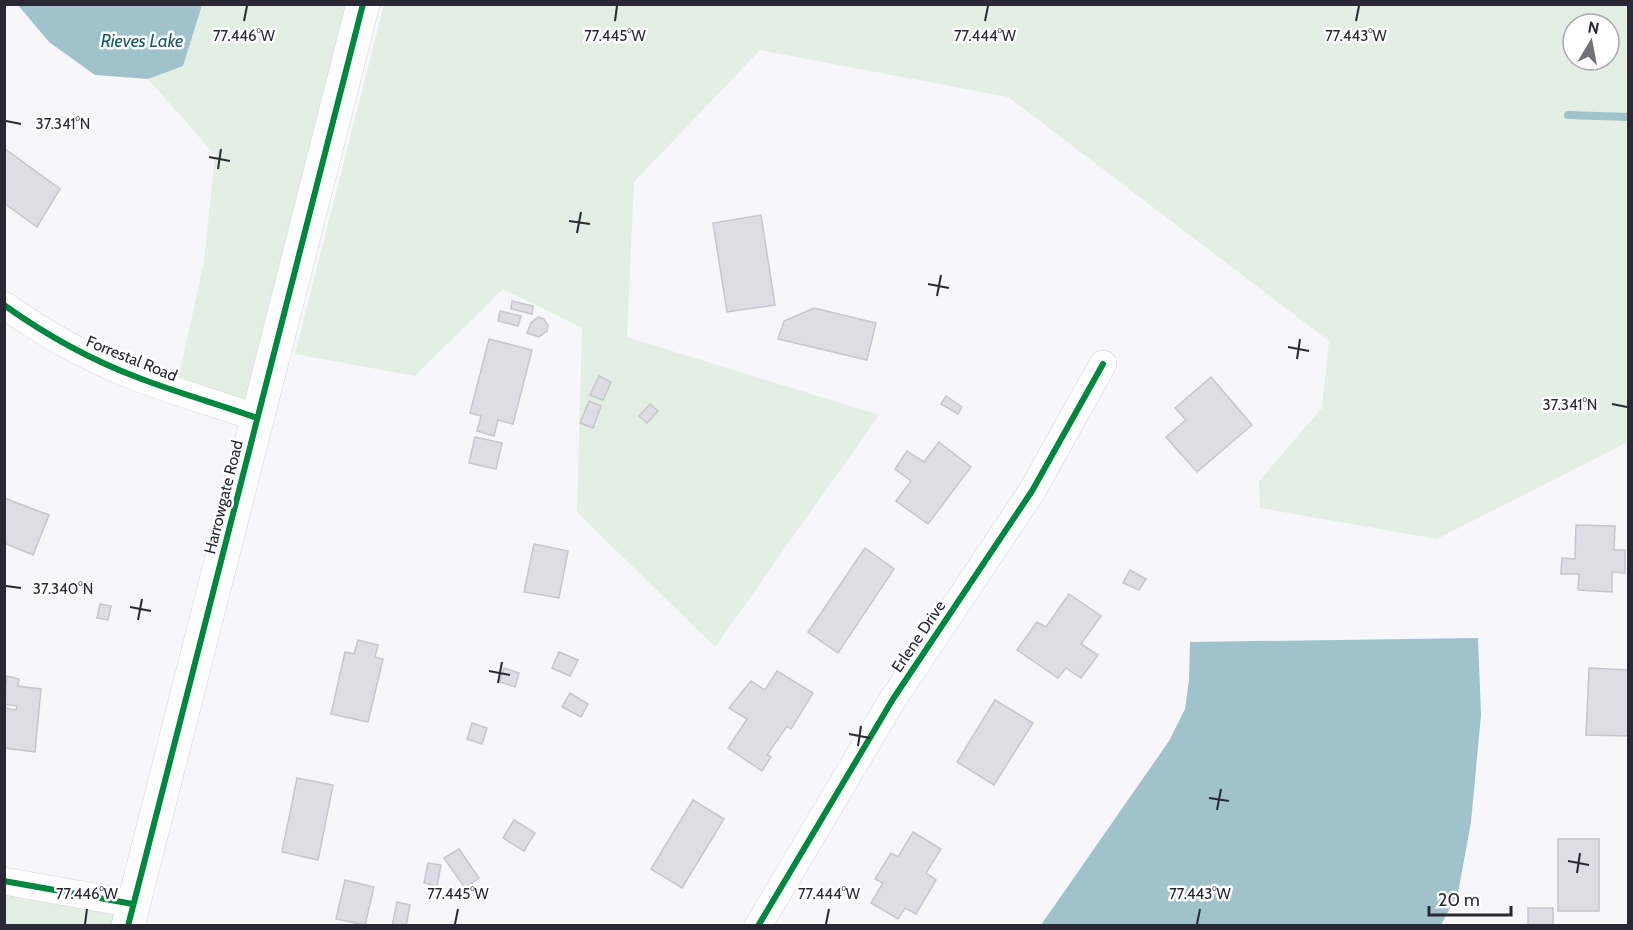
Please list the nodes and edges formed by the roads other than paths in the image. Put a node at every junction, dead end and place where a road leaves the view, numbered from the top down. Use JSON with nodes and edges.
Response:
{"nodes":[{"id":1,"x":363,"y":4,"type":"edge"},
{"id":2,"x":4,"y":305,"type":"edge"},
{"id":3,"x":1103,"y":364,"type":"dead end"},
{"id":4,"x":257,"y":418,"type":"junction"},
{"id":5,"x":4,"y":881,"type":"edge"},
{"id":6,"x":130,"y":915,"type":"edge"},
{"id":7,"x":758,"y":926,"type":"edge"}],
"edges":[{"from":1,"to":4,"type":"main road","name":"Harrowgate Road"},
{"from":2,"to":4,"type":"street","name":"Forrestal Road"},
{"from":3,"to":7,"type":"street","name":"Erlene Drive"},
{"from":4,"to":6,"type":"main road","name":"Harrowgate Road"},
{"from":5,"to":6,"type":"street"}]}
